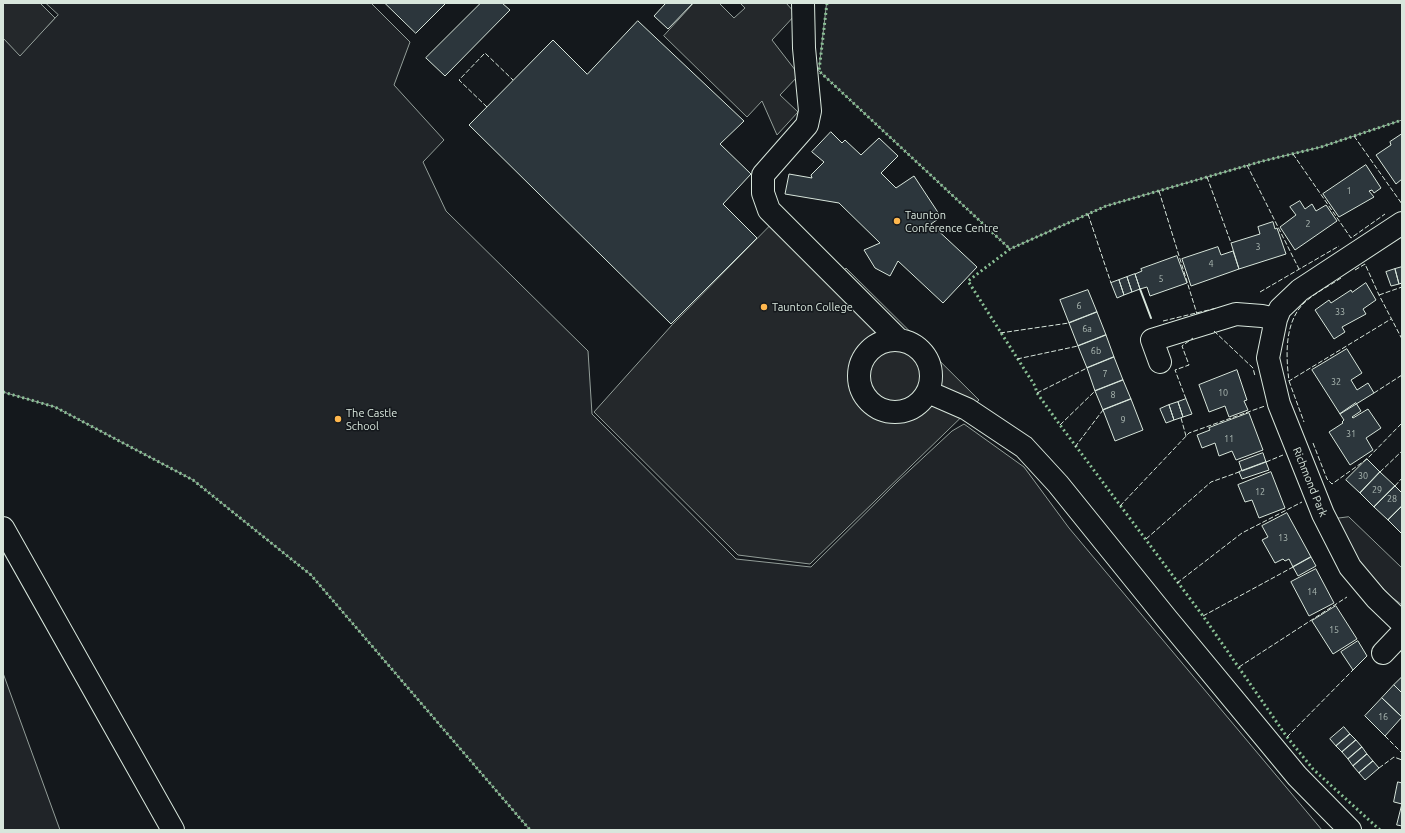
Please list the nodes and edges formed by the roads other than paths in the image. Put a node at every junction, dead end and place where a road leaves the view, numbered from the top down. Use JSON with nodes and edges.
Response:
{"nodes":[{"id":1,"x":803,"y":3,"type":"edge"},
{"id":2,"x":1402,"y":223,"type":"edge"},
{"id":3,"x":1276,"y":320,"type":"junction"},
{"id":4,"x":899,"y":340,"type":"junction"},
{"id":5,"x":1160,"y":362,"type":"dead end"},
{"id":6,"x":928,"y":392,"type":"junction"},
{"id":7,"x":3,"y":528,"type":"edge"},
{"id":8,"x":1402,"y":623,"type":"edge"},
{"id":9,"x":1402,"y":633,"type":"edge"},
{"id":10,"x":1383,"y":653,"type":"dead end"},
{"id":11,"x":173,"y":830,"type":"edge"},
{"id":12,"x":1350,"y":830,"type":"edge"}],
"edges":[{"from":1,"to":4,"type":"street"},
{"from":2,"to":3,"type":"street","name":"Richmond Park"},
{"from":3,"to":5,"type":"street"},
{"from":3,"to":8,"type":"street","name":"Richmond Park"},
{"from":4,"to":6,"type":"street"},
{"from":4,"to":6,"type":"street"},
{"from":6,"to":12,"type":"street"},
{"from":7,"to":11,"type":"street"},
{"from":9,"to":10,"type":"street"}]}
